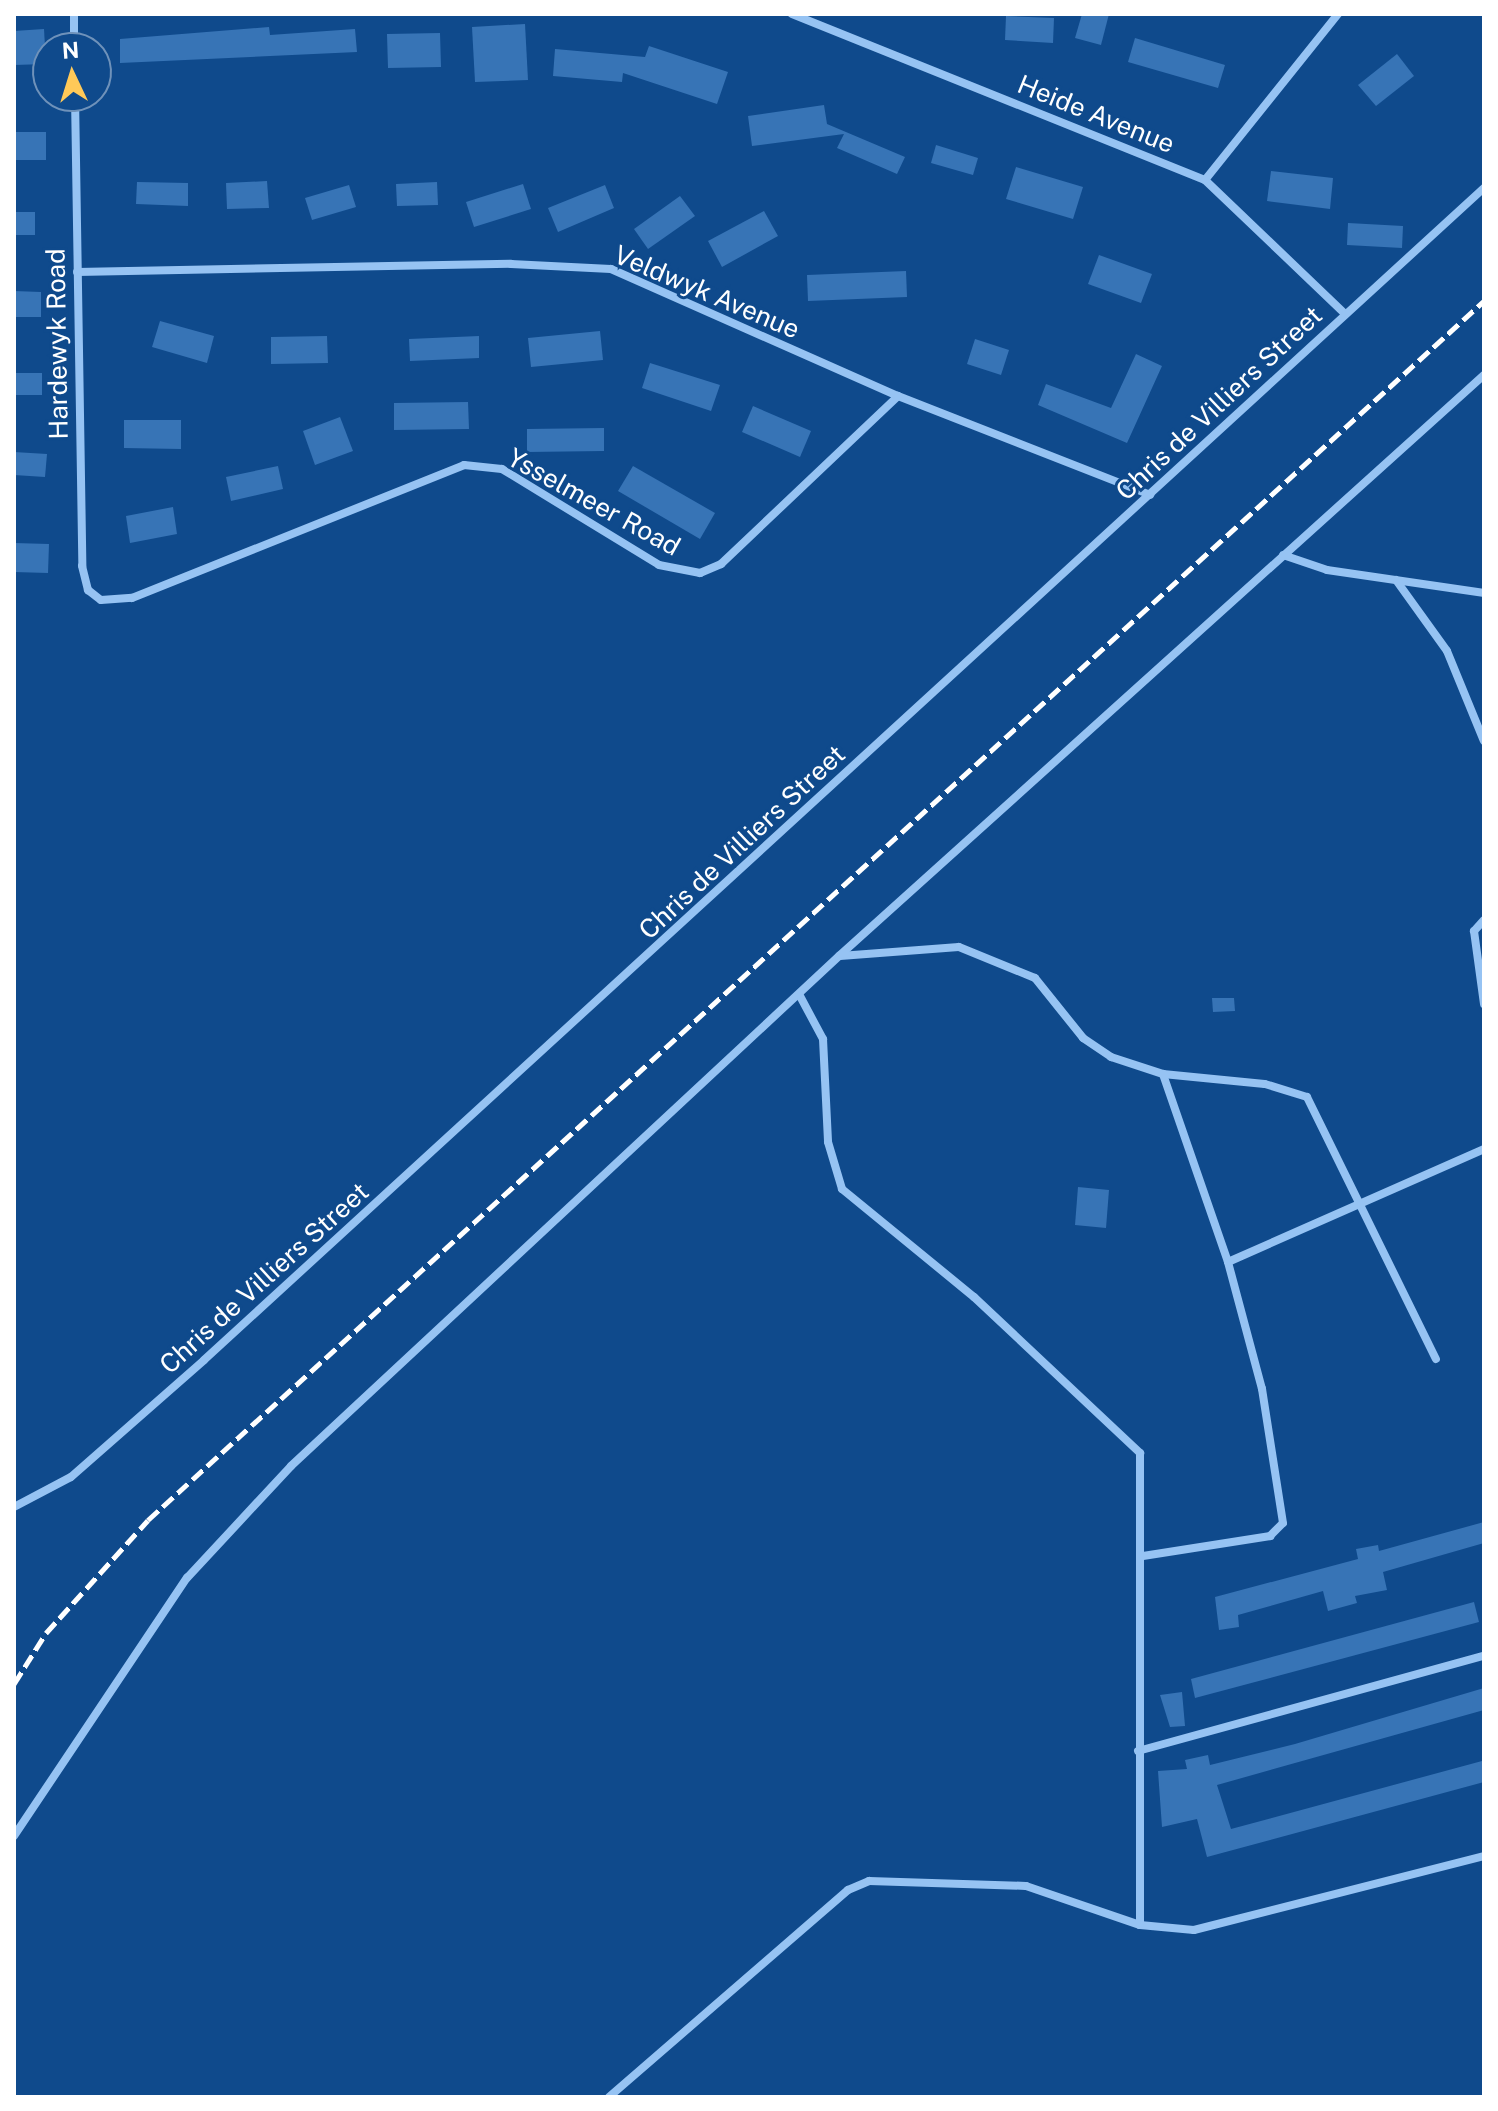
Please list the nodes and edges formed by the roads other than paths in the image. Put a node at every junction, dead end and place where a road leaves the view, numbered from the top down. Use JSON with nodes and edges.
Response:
{"nodes":[{"id":1,"x":792,"y":14,"type":"edge"},
{"id":2,"x":1338,"y":14,"type":"edge"},
{"id":3,"x":75,"y":112,"type":"edge"},
{"id":4,"x":1205,"y":180,"type":"junction"},
{"id":5,"x":1484,"y":188,"type":"edge"},
{"id":6,"x":77,"y":272,"type":"junction"},
{"id":7,"x":1345,"y":314,"type":"junction"},
{"id":8,"x":1484,"y":375,"type":"edge"},
{"id":9,"x":898,"y":396,"type":"junction"},
{"id":10,"x":1150,"y":495,"type":"junction"},
{"id":11,"x":1283,"y":555,"type":"junction"},
{"id":12,"x":1396,"y":580,"type":"junction"},
{"id":13,"x":88,"y":590,"type":"joint"},
{"id":14,"x":1484,"y":593,"type":"edge"},
{"id":15,"x":1484,"y":741,"type":"edge"},
{"id":16,"x":1484,"y":920,"type":"edge"},
{"id":17,"x":839,"y":956,"type":"junction"},
{"id":18,"x":1482,"y":980,"type":"edge"},
{"id":19,"x":800,"y":996,"type":"junction"},
{"id":20,"x":1484,"y":1004,"type":"edge"},
{"id":21,"x":1163,"y":1074,"type":"junction"},
{"id":22,"x":1484,"y":1149,"type":"edge"},
{"id":23,"x":1359,"y":1208,"type":"junction"},
{"id":24,"x":1228,"y":1262,"type":"junction"},
{"id":25,"x":1436,"y":1359,"type":"dead end"},
{"id":26,"x":14,"y":1507,"type":"edge"},
{"id":27,"x":1143,"y":1556,"type":"junction"},
{"id":28,"x":1484,"y":1656,"type":"edge"},
{"id":29,"x":1138,"y":1751,"type":"junction"},
{"id":30,"x":14,"y":1836,"type":"edge"},
{"id":31,"x":1484,"y":1856,"type":"edge"},
{"id":32,"x":1140,"y":1925,"type":"junction"},
{"id":33,"x":609,"y":2097,"type":"edge"}],
"edges":[{"from":1,"to":4,"type":"street","name":"Heide Avenue"},
{"from":2,"to":4,"type":"street"},
{"from":3,"to":6,"type":"street","name":"Hardewyk Road"},
{"from":4,"to":7,"type":"street","name":"Heide Avenue"},
{"from":5,"to":7,"type":"street","name":"Chris de Villiers Street"},
{"from":6,"to":9,"type":"street","name":"Veldwyk Avenue"},
{"from":6,"to":13,"type":"street","name":"Hardewyk Road"},
{"from":7,"to":10,"type":"street","name":"Chris de Villiers Street"},
{"from":8,"to":11,"type":"street"},
{"from":9,"to":10,"type":"street","name":"Veldwyk Avenue"},
{"from":9,"to":13,"type":"street","name":"Ysselmeer Road"},
{"from":10,"to":26,"type":"street","name":"Chris de Villiers Street"},
{"from":11,"to":12,"type":"street"},
{"from":11,"to":17,"type":"street"},
{"from":12,"to":14,"type":"street"},
{"from":12,"to":15,"type":"street"},
{"from":16,"to":18,"type":"street"},
{"from":17,"to":19,"type":"street"},
{"from":17,"to":21,"type":"street"},
{"from":18,"to":20,"type":"street"},
{"from":19,"to":27,"type":"street"},
{"from":19,"to":30,"type":"street"},
{"from":21,"to":23,"type":"street"},
{"from":21,"to":24,"type":"street"},
{"from":22,"to":23,"type":"street"},
{"from":23,"to":24,"type":"street"},
{"from":23,"to":25,"type":"street"},
{"from":24,"to":27,"type":"street"},
{"from":27,"to":29,"type":"street"},
{"from":28,"to":29,"type":"street"},
{"from":29,"to":32,"type":"street"},
{"from":31,"to":32,"type":"street"},
{"from":32,"to":33,"type":"street"}]}
